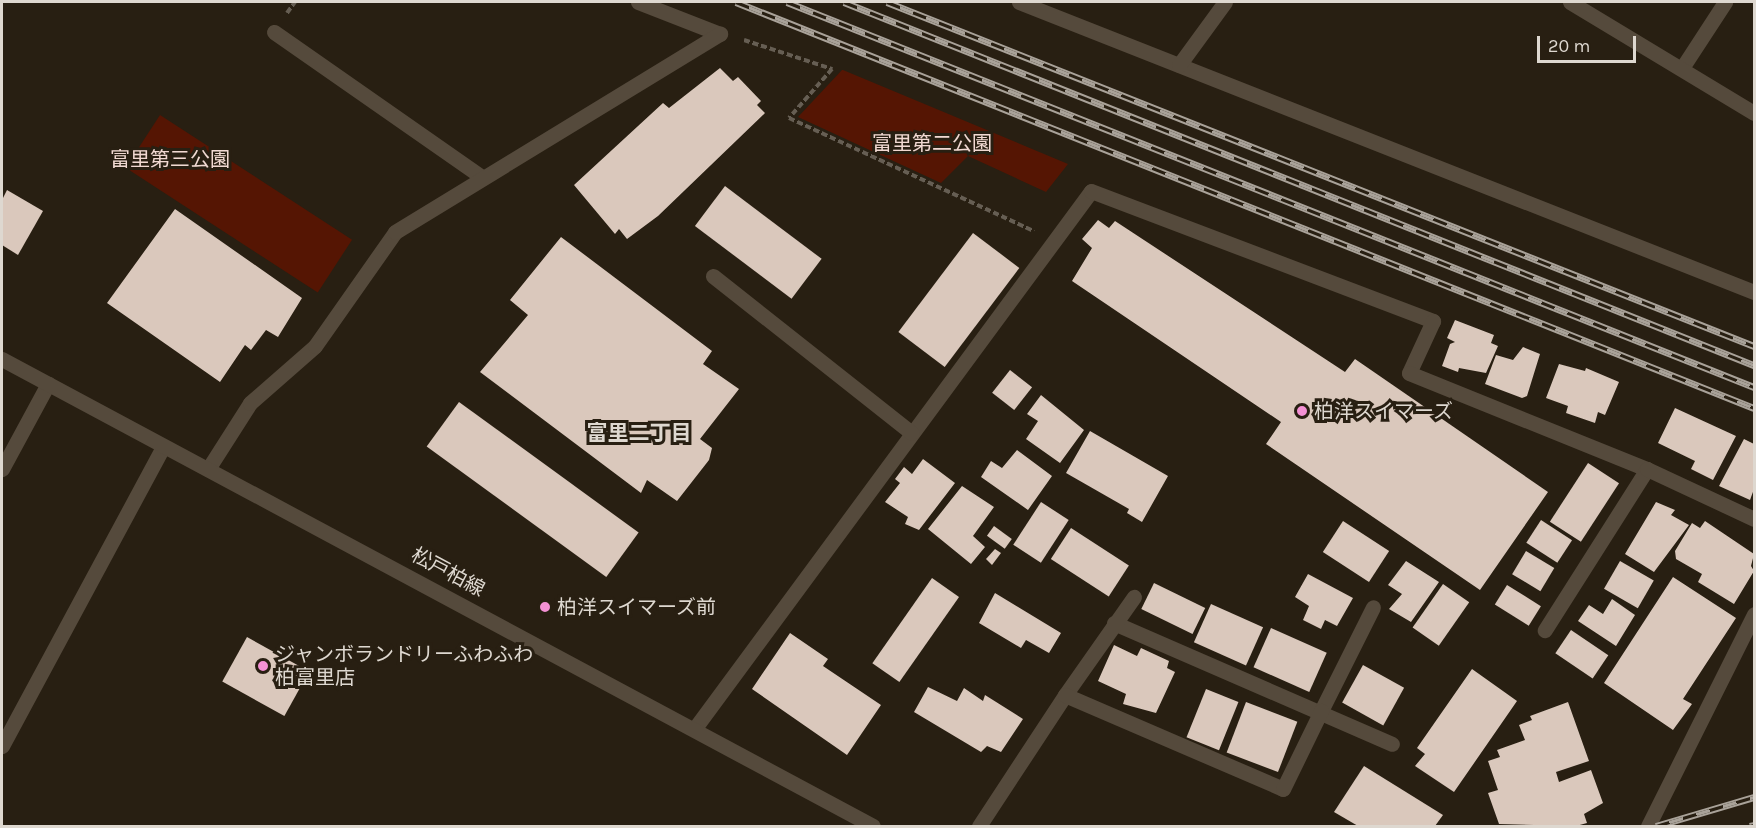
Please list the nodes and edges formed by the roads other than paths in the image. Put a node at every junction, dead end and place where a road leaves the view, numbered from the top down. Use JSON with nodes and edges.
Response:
{"nodes":[{"id":1,"x":638,"y":2,"type":"edge"},
{"id":2,"x":1019,"y":2,"type":"edge"},
{"id":3,"x":1225,"y":2,"type":"edge"},
{"id":4,"x":1570,"y":2,"type":"edge"},
{"id":5,"x":1725,"y":2,"type":"edge"},
{"id":6,"x":274,"y":32,"type":"dead end"},
{"id":7,"x":1179,"y":65,"type":"junction"},
{"id":8,"x":1682,"y":68,"type":"junction"},
{"id":9,"x":1755,"y":113,"type":"edge"},
{"id":10,"x":482,"y":177,"type":"junction"},
{"id":11,"x":713,"y":276,"type":"dead end"},
{"id":12,"x":1755,"y":292,"type":"edge"},
{"id":13,"x":2,"y":359,"type":"edge"},
{"id":14,"x":48,"y":384,"type":"junction"},
{"id":15,"x":912,"y":433,"type":"junction"},
{"id":16,"x":163,"y":447,"type":"junction"},
{"id":17,"x":1647,"y":468,"type":"junction"},
{"id":18,"x":2,"y":469,"type":"edge"},
{"id":19,"x":208,"y":469,"type":"junction"},
{"id":20,"x":1755,"y":519,"type":"edge"},
{"id":21,"x":1134,"y":597,"type":"dead end"},
{"id":22,"x":1373,"y":607,"type":"dead end"},
{"id":23,"x":1755,"y":614,"type":"edge"},
{"id":24,"x":1114,"y":623,"type":"junction"},
{"id":25,"x":1545,"y":630,"type":"dead end"},
{"id":26,"x":1065,"y":695,"type":"junction"},
{"id":27,"x":1321,"y":711,"type":"junction"},
{"id":28,"x":695,"y":728,"type":"junction"},
{"id":29,"x":1392,"y":744,"type":"dead end"},
{"id":30,"x":2,"y":746,"type":"edge"},
{"id":31,"x":873,"y":826,"type":"edge"},
{"id":32,"x":979,"y":826,"type":"edge"},
{"id":33,"x":1648,"y":826,"type":"edge"}],
"edges":[{"from":1,"to":10,"type":"street"},
{"from":2,"to":7,"type":"street"},
{"from":3,"to":7,"type":"street"},
{"from":4,"to":8,"type":"street"},
{"from":5,"to":8,"type":"street"},
{"from":6,"to":10,"type":"street"},
{"from":7,"to":12,"type":"street"},
{"from":8,"to":9,"type":"street"},
{"from":10,"to":19,"type":"street"},
{"from":11,"to":15,"type":"street"},
{"from":13,"to":14,"type":"street","name":"松戸柏線"},
{"from":14,"to":16,"type":"street","name":"松戸柏線"},
{"from":14,"to":18,"type":"street"},
{"from":15,"to":17,"type":"street"},
{"from":15,"to":28,"type":"street"},
{"from":16,"to":19,"type":"street","name":"松戸柏線"},
{"from":16,"to":30,"type":"street"},
{"from":17,"to":20,"type":"street"},
{"from":17,"to":25,"type":"street"},
{"from":19,"to":28,"type":"street","name":"松戸柏線"},
{"from":21,"to":24,"type":"street"},
{"from":22,"to":27,"type":"street"},
{"from":23,"to":33,"type":"street"},
{"from":24,"to":26,"type":"street"},
{"from":24,"to":27,"type":"street"},
{"from":26,"to":27,"type":"street"},
{"from":26,"to":32,"type":"street"},
{"from":27,"to":29,"type":"street"},
{"from":28,"to":31,"type":"street","name":"松戸柏線"}]}
